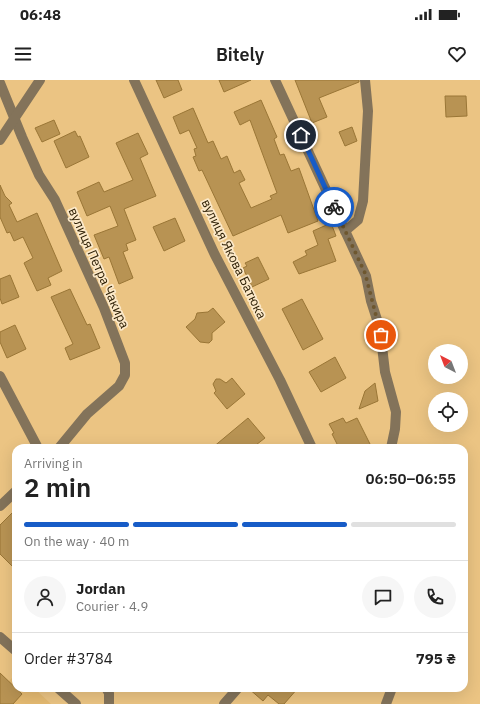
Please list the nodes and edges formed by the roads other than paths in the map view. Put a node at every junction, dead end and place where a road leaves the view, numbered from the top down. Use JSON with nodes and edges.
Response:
{"nodes":[{"id":1,"x":40,"y":80,"type":"edge"},
{"id":2,"x":134,"y":80,"type":"edge"},
{"id":3,"x":275,"y":80,"type":"edge"},
{"id":4,"x":365,"y":80,"type":"edge"},
{"id":5,"x":0,"y":83,"type":"edge"},
{"id":6,"x":14,"y":118,"type":"junction"},
{"id":7,"x":0,"y":140,"type":"edge"},
{"id":8,"x":345,"y":231,"type":"junction"},
{"id":9,"x":0,"y":376,"type":"edge"},
{"id":10,"x":36,"y":444,"type":"edge"},
{"id":11,"x":61,"y":444,"type":"edge"},
{"id":12,"x":310,"y":444,"type":"edge"},
{"id":13,"x":392,"y":444,"type":"edge"},
{"id":14,"x":12,"y":495,"type":"edge"},
{"id":15,"x":0,"y":506,"type":"edge"},
{"id":16,"x":0,"y":637,"type":"edge"},
{"id":17,"x":12,"y":648,"type":"edge"},
{"id":18,"x":62,"y":692,"type":"edge"},
{"id":19,"x":108,"y":692,"type":"edge"},
{"id":20,"x":234,"y":692,"type":"edge"},
{"id":21,"x":390,"y":692,"type":"edge"},
{"id":22,"x":76,"y":704,"type":"edge"},
{"id":23,"x":109,"y":704,"type":"edge"},
{"id":24,"x":224,"y":704,"type":"edge"},
{"id":25,"x":386,"y":704,"type":"edge"}],
"edges":[{"from":1,"to":6,"type":"street"},
{"from":2,"to":12,"type":"street","name":"вулиця Якова Батюка"},
{"from":3,"to":8,"type":"street"},
{"from":4,"to":8,"type":"street"},
{"from":5,"to":6,"type":"street","name":"вулиця Петра Чакира"},
{"from":6,"to":7,"type":"street"},
{"from":6,"to":11,"type":"street","name":"вулиця Петра Чакира"},
{"from":8,"to":13,"type":"street"},
{"from":9,"to":10,"type":"street"},
{"from":14,"to":15,"type":"street"},
{"from":16,"to":17,"type":"street"},
{"from":18,"to":22,"type":"street"},
{"from":19,"to":23,"type":"street"},
{"from":20,"to":24,"type":"street"},
{"from":21,"to":25,"type":"street"}]}
